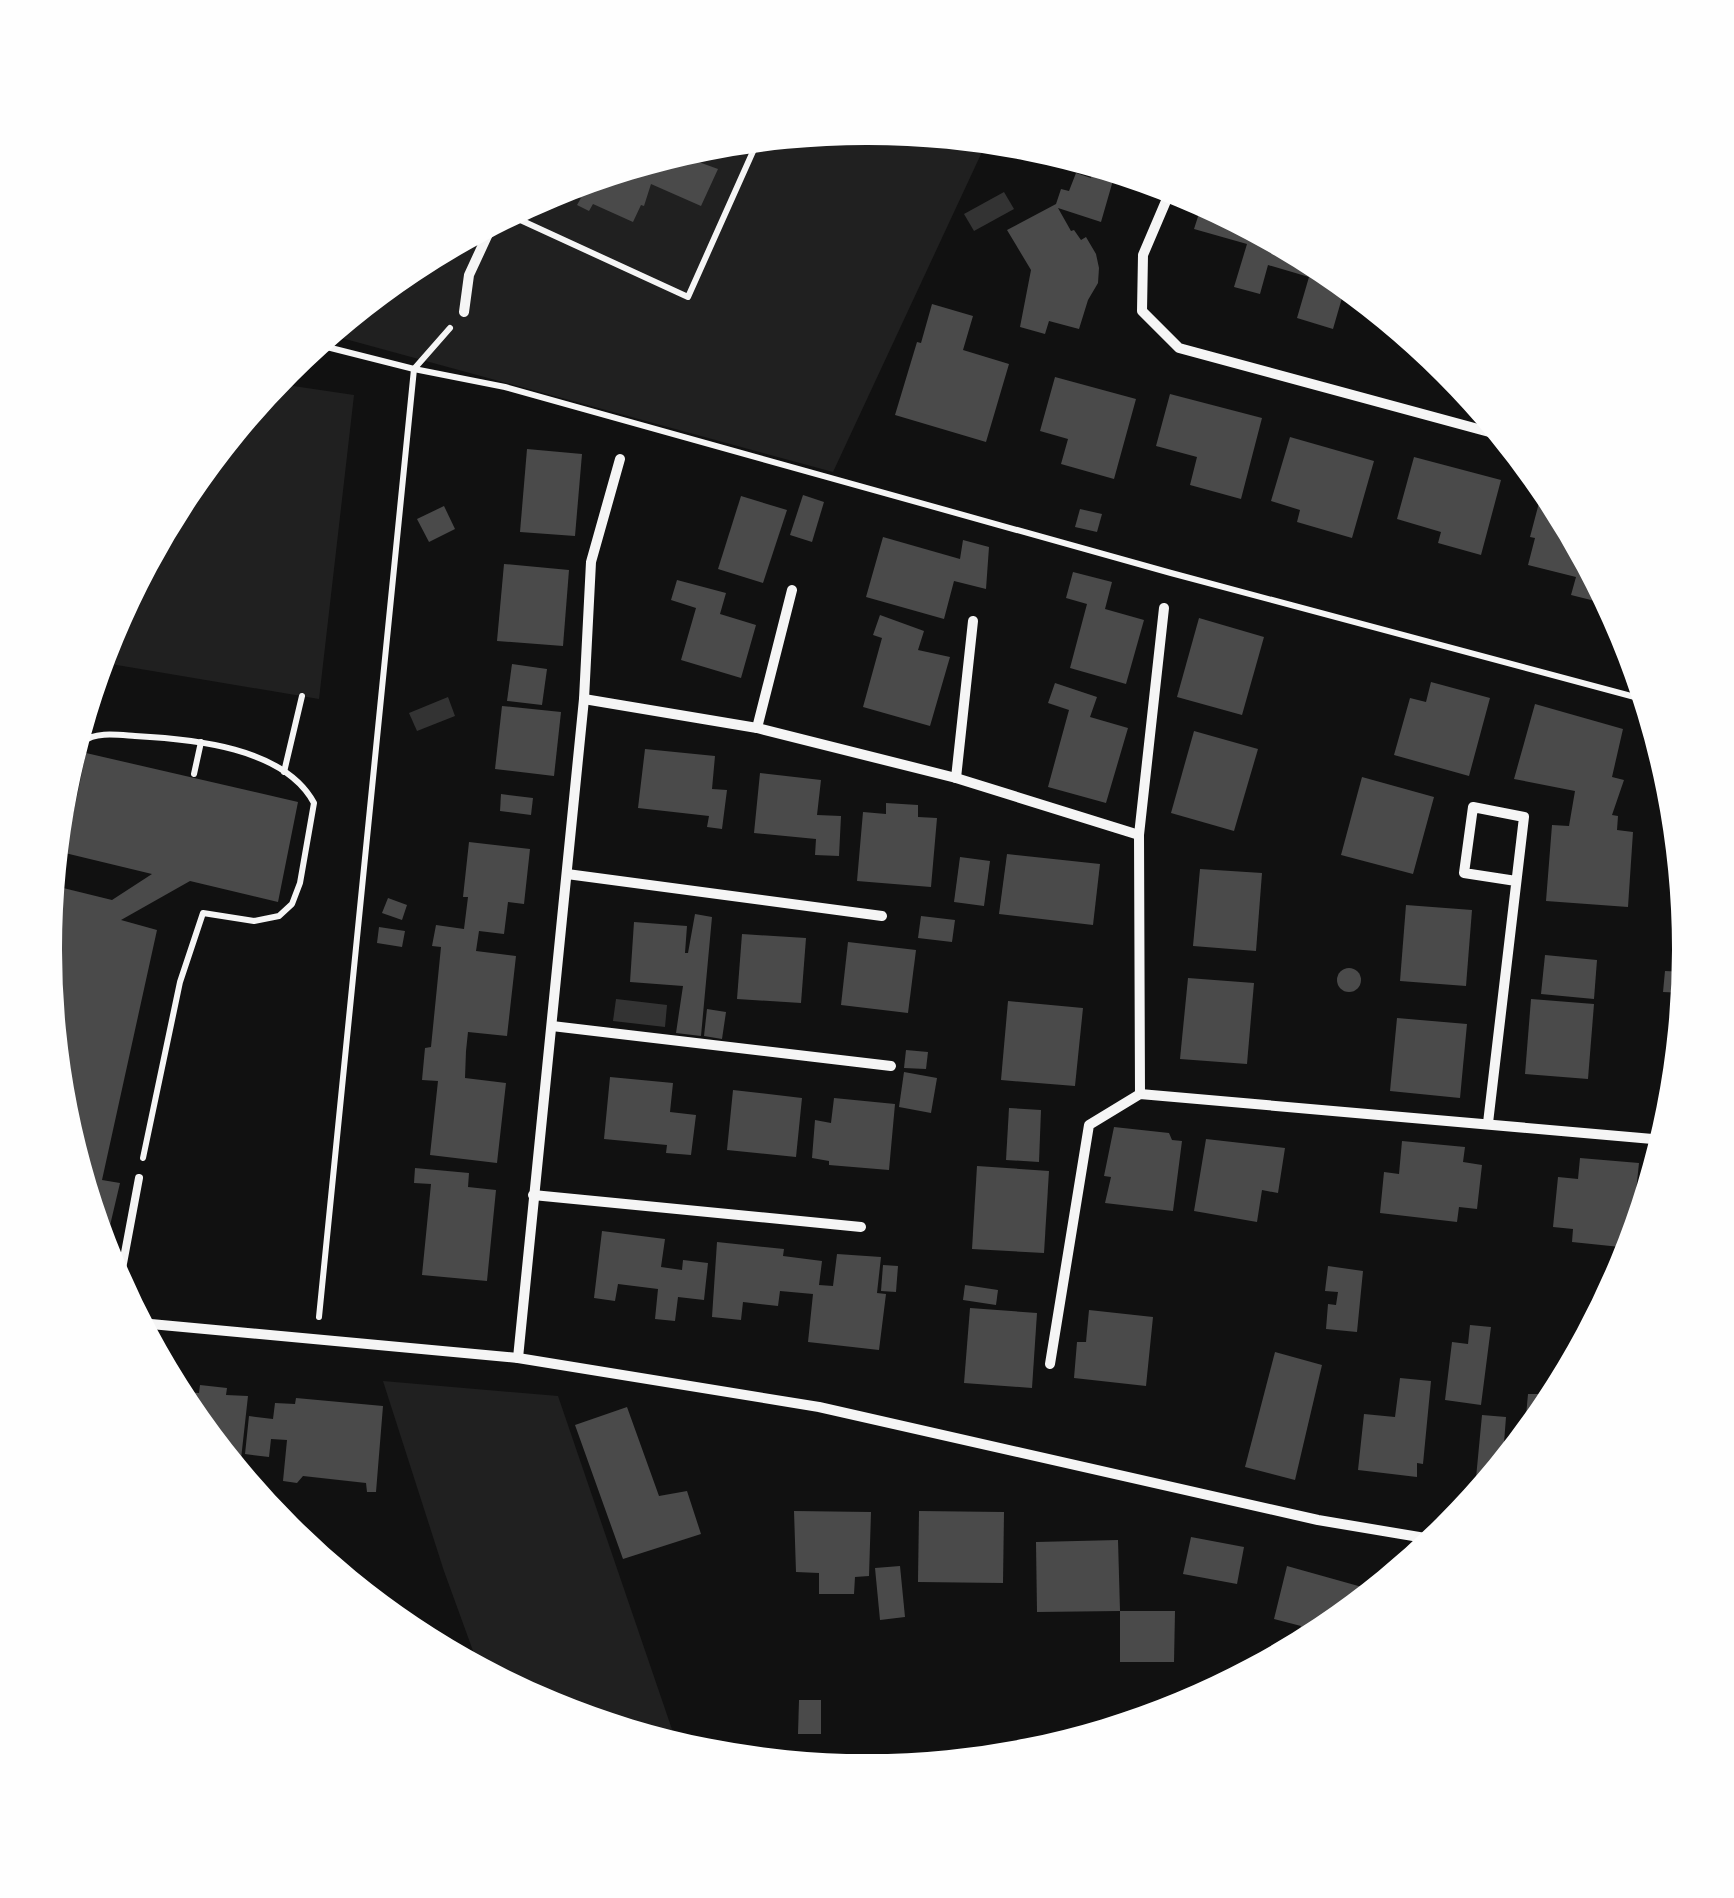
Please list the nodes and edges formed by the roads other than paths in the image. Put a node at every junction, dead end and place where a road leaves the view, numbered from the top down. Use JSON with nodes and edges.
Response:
{"nodes":[{"id":1,"x":1165,"y":202,"type":"edge"},
{"id":2,"x":485,"y":241,"type":"edge"},
{"id":3,"x":464,"y":312,"type":"road end"},
{"id":4,"x":1481,"y":430,"type":"edge"},
{"id":5,"x":620,"y":458,"type":"dead end"},
{"id":6,"x":792,"y":590,"type":"dead end"},
{"id":7,"x":1164,"y":608,"type":"dead end"},
{"id":8,"x":973,"y":621,"type":"dead end"},
{"id":9,"x":584,"y":699,"type":"junction"},
{"id":10,"x":757,"y":728,"type":"junction"},
{"id":11,"x":956,"y":778,"type":"junction"},
{"id":12,"x":1138,"y":835,"type":"junction"},
{"id":13,"x":567,"y":874,"type":"junction"},
{"id":14,"x":1516,"y":881,"type":"junction"},
{"id":15,"x":882,"y":916,"type":"dead end"},
{"id":16,"x":552,"y":1026,"type":"junction"},
{"id":17,"x":891,"y":1066,"type":"dead end"},
{"id":18,"x":1140,"y":1094,"type":"junction"},
{"id":19,"x":1488,"y":1123,"type":"junction"},
{"id":20,"x":1648,"y":1138,"type":"edge"},
{"id":21,"x":140,"y":1178,"type":"road end"},
{"id":22,"x":533,"y":1195,"type":"junction"},
{"id":23,"x":860,"y":1227,"type":"dead end"},
{"id":24,"x":124,"y":1258,"type":"edge"},
{"id":25,"x":156,"y":1324,"type":"edge"},
{"id":26,"x":518,"y":1358,"type":"junction"},
{"id":27,"x":1050,"y":1364,"type":"dead end"},
{"id":28,"x":1416,"y":1536,"type":"edge"}],
"edges":[{"from":1,"to":4,"type":"street"},
{"from":2,"to":3,"type":"street"},
{"from":5,"to":9,"type":"street"},
{"from":6,"to":10,"type":"street"},
{"from":7,"to":12,"type":"street"},
{"from":8,"to":11,"type":"street"},
{"from":9,"to":10,"type":"street"},
{"from":9,"to":13,"type":"street"},
{"from":10,"to":11,"type":"street"},
{"from":11,"to":12,"type":"street"},
{"from":12,"to":18,"type":"street"},
{"from":13,"to":15,"type":"street"},
{"from":13,"to":16,"type":"street"},
{"from":14,"to":14,"type":"street"},
{"from":14,"to":19,"type":"street"},
{"from":16,"to":17,"type":"street"},
{"from":16,"to":22,"type":"street"},
{"from":18,"to":19,"type":"street"},
{"from":18,"to":27,"type":"street"},
{"from":19,"to":20,"type":"street"},
{"from":21,"to":24,"type":"lane"},
{"from":22,"to":23,"type":"street"},
{"from":22,"to":26,"type":"street"},
{"from":25,"to":26,"type":"street"},
{"from":26,"to":28,"type":"street"}]}
